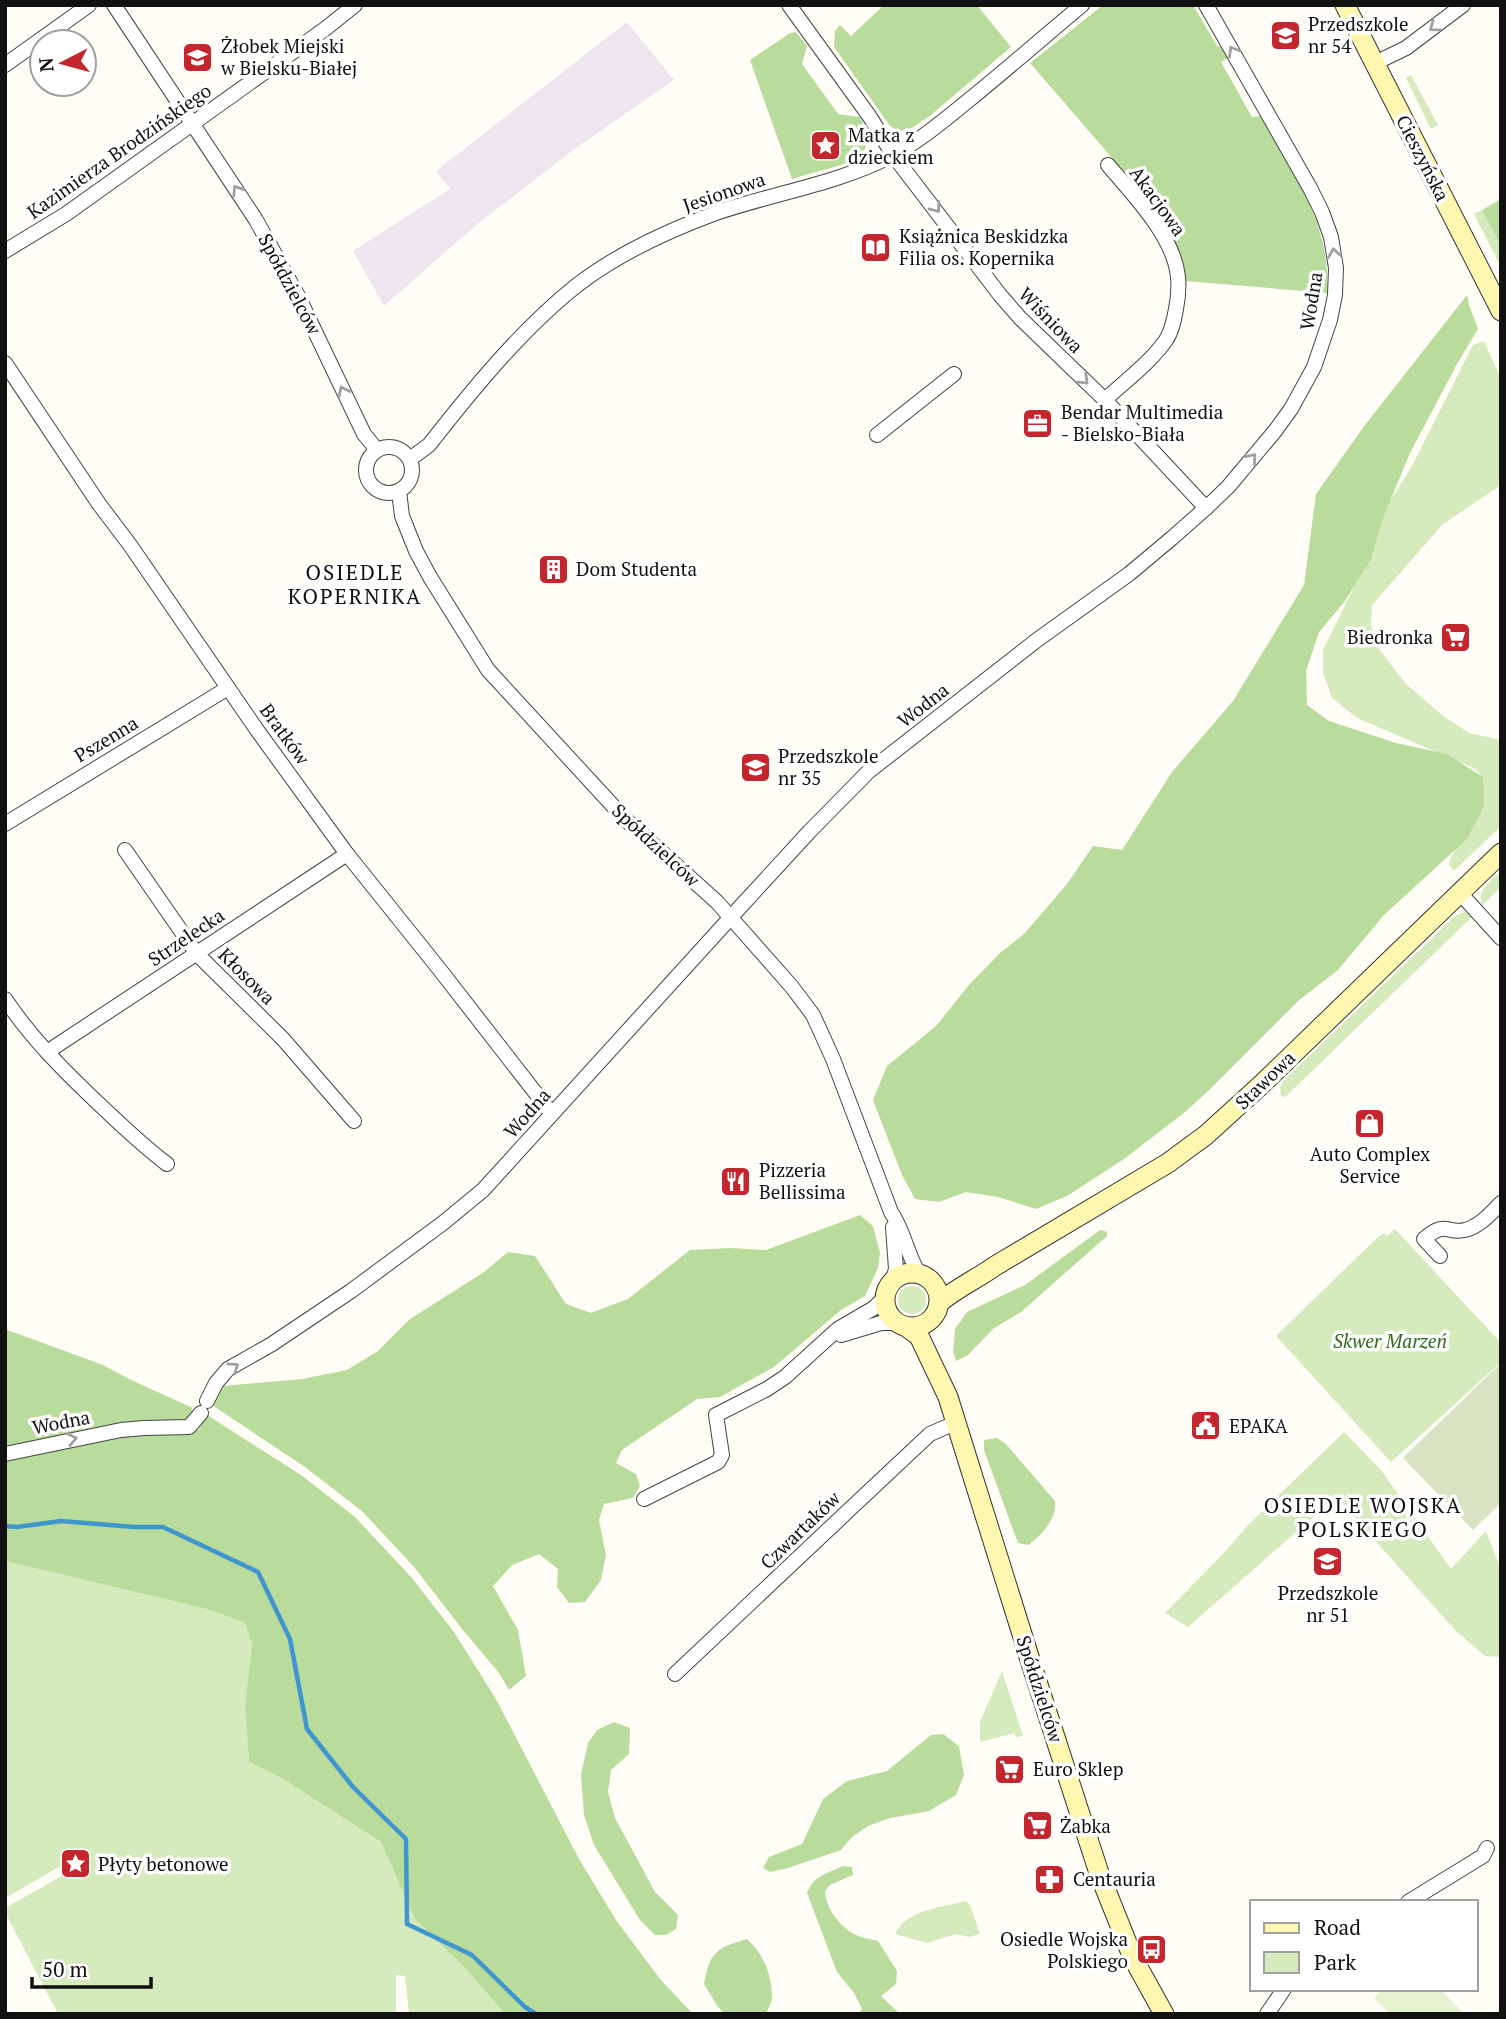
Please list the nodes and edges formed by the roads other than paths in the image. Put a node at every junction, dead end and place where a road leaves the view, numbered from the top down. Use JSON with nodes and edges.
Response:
{"nodes":[{"id":1,"x":89,"y":5,"type":"edge"},
{"id":2,"x":114,"y":5,"type":"edge"},
{"id":3,"x":355,"y":5,"type":"edge"},
{"id":4,"x":789,"y":5,"type":"edge"},
{"id":5,"x":1082,"y":5,"type":"edge"},
{"id":6,"x":1206,"y":5,"type":"edge"},
{"id":7,"x":1345,"y":5,"type":"edge"},
{"id":8,"x":1463,"y":5,"type":"edge"},
{"id":9,"x":1375,"y":63,"type":"junction"},
{"id":10,"x":5,"y":65,"type":"edge"},
{"id":11,"x":193,"y":123,"type":"junction"},
{"id":12,"x":893,"y":155,"type":"junction"},
{"id":13,"x":1108,"y":165,"type":"dead end"},
{"id":14,"x":5,"y":251,"type":"edge"},
{"id":15,"x":1501,"y":311,"type":"edge"},
{"id":16,"x":5,"y":363,"type":"edge"},
{"id":17,"x":954,"y":374,"type":"dead end"},
{"id":18,"x":1105,"y":400,"type":"junction"},
{"id":19,"x":877,"y":435,"type":"dead end"},
{"id":20,"x":377,"y":450,"type":"junction"},
{"id":21,"x":410,"y":459,"type":"junction"},
{"id":22,"x":399,"y":491,"type":"junction"},
{"id":23,"x":1206,"y":508,"type":"junction"},
{"id":24,"x":228,"y":688,"type":"junction"},
{"id":25,"x":5,"y":824,"type":"edge"},
{"id":26,"x":125,"y":850,"type":"dead end"},
{"id":27,"x":1501,"y":853,"type":"edge"},
{"id":28,"x":346,"y":854,"type":"junction"},
{"id":29,"x":1459,"y":892,"type":"junction"},
{"id":30,"x":731,"y":917,"type":"junction"},
{"id":31,"x":1501,"y":938,"type":"edge"},
{"id":32,"x":197,"y":954,"type":"junction"},
{"id":33,"x":5,"y":999,"type":"edge"},
{"id":34,"x":47,"y":1052,"type":"junction"},
{"id":35,"x":552,"y":1114,"type":"junction"},
{"id":36,"x":354,"y":1121,"type":"dead end"},
{"id":37,"x":167,"y":1164,"type":"dead end"},
{"id":38,"x":1501,"y":1203,"type":"edge"},
{"id":39,"x":891,"y":1212,"type":"junction"},
{"id":40,"x":1440,"y":1256,"type":"dead end"},
{"id":41,"x":995,"y":1266,"type":"junction"},
{"id":42,"x":923,"y":1275,"type":"junction"},
{"id":43,"x":888,"y":1289,"type":"junction"},
{"id":44,"x":936,"y":1310,"type":"junction"},
{"id":45,"x":902,"y":1324,"type":"junction"},
{"id":46,"x":827,"y":1341,"type":"junction"},
{"id":47,"x":948,"y":1397,"type":"junction"},
{"id":48,"x":957,"y":1422,"type":"junction"},
{"id":49,"x":5,"y":1454,"type":"edge"},
{"id":50,"x":644,"y":1499,"type":"dead end"},
{"id":51,"x":675,"y":1674,"type":"dead end"},
{"id":52,"x":1487,"y":1848,"type":"dead end"},
{"id":53,"x":1411,"y":1900,"type":"edge"},
{"id":54,"x":1283,"y":1991,"type":"edge"},
{"id":55,"x":1164,"y":2014,"type":"edge"},
{"id":56,"x":1267,"y":2014,"type":"edge"}],
"edges":[{"from":1,"to":10,"type":"street"},
{"from":2,"to":11,"type":"street","name":"Spółdzielców"},
{"from":3,"to":11,"type":"street","name":"Kazimierza Brodzińskiego"},
{"from":4,"to":12,"type":"street","name":"Wiśniowa"},
{"from":5,"to":12,"type":"street","name":"Jesionowa"},
{"from":23,"to":6,"type":"street","name":"Wodna","one_way":true},
{"from":7,"to":9,"type":"street","name":"Cieszyńska"},
{"from":8,"to":9,"type":"street","one_way":true},
{"from":9,"to":15,"type":"street","name":"Cieszyńska"},
{"from":11,"to":14,"type":"street","name":"Kazimierza Brodzińskiego"},
{"from":20,"to":11,"type":"street","name":"Spółdzielców","one_way":true},
{"from":12,"to":18,"type":"street","name":"Wiśniowa","one_way":true},
{"from":12,"to":21,"type":"street","name":"Jesionowa"},
{"from":13,"to":18,"type":"street","name":"Akacjowa"},
{"from":16,"to":24,"type":"street","name":"Bratków"},
{"from":17,"to":19,"type":"street"},
{"from":18,"to":23,"type":"street","name":"Wiśniowa"},
{"from":20,"to":21,"type":"street"},
{"from":20,"to":22,"type":"street"},
{"from":21,"to":22,"type":"street"},
{"from":22,"to":30,"type":"street","name":"Spółdzielców"},
{"from":23,"to":30,"type":"street","name":"Wodna"},
{"from":24,"to":25,"type":"street","name":"Pszenna"},
{"from":24,"to":28,"type":"street","name":"Bratków"},
{"from":26,"to":32,"type":"street","name":"Kłosowa"},
{"from":27,"to":29,"type":"street","name":"Stawowa"},
{"from":28,"to":32,"type":"street","name":"Strzelecka"},
{"from":28,"to":35,"type":"street","name":"Bratków"},
{"from":29,"to":31,"type":"street"},
{"from":29,"to":41,"type":"street","name":"Stawowa"},
{"from":30,"to":35,"type":"street","name":"Wodna"},
{"from":30,"to":39,"type":"street","name":"Spółdzielców"},
{"from":32,"to":34,"type":"street","name":"Strzelecka"},
{"from":32,"to":36,"type":"street","name":"Kłosowa"},
{"from":33,"to":34,"type":"street"},
{"from":34,"to":37,"type":"street"},
{"from":49,"to":35,"type":"street","name":"Wodna","one_way":true},
{"from":38,"to":40,"type":"street"},
{"from":39,"to":42,"type":"street","name":"Spółdzielców"},
{"from":39,"to":43,"type":"street","name":"Spółdzielców"},
{"from":41,"to":42,"type":"street","name":"Stawowa"},
{"from":41,"to":44,"type":"street","name":"Stawowa"},
{"from":42,"to":43,"type":"street"},
{"from":42,"to":44,"type":"street"},
{"from":43,"to":45,"type":"street"},
{"from":43,"to":46,"type":"street"},
{"from":44,"to":45,"type":"street"},
{"from":44,"to":47,"type":"street","name":"Spółdzielców"},
{"from":45,"to":46,"type":"street"},
{"from":45,"to":47,"type":"street","name":"Spółdzielców"},
{"from":46,"to":50,"type":"street"},
{"from":47,"to":48,"type":"street","name":"Spółdzielców"},
{"from":48,"to":51,"type":"street","name":"Czwartaków"},
{"from":48,"to":55,"type":"street","name":"Spółdzielców"},
{"from":52,"to":53,"type":"street"},
{"from":54,"to":56,"type":"street"}]}
